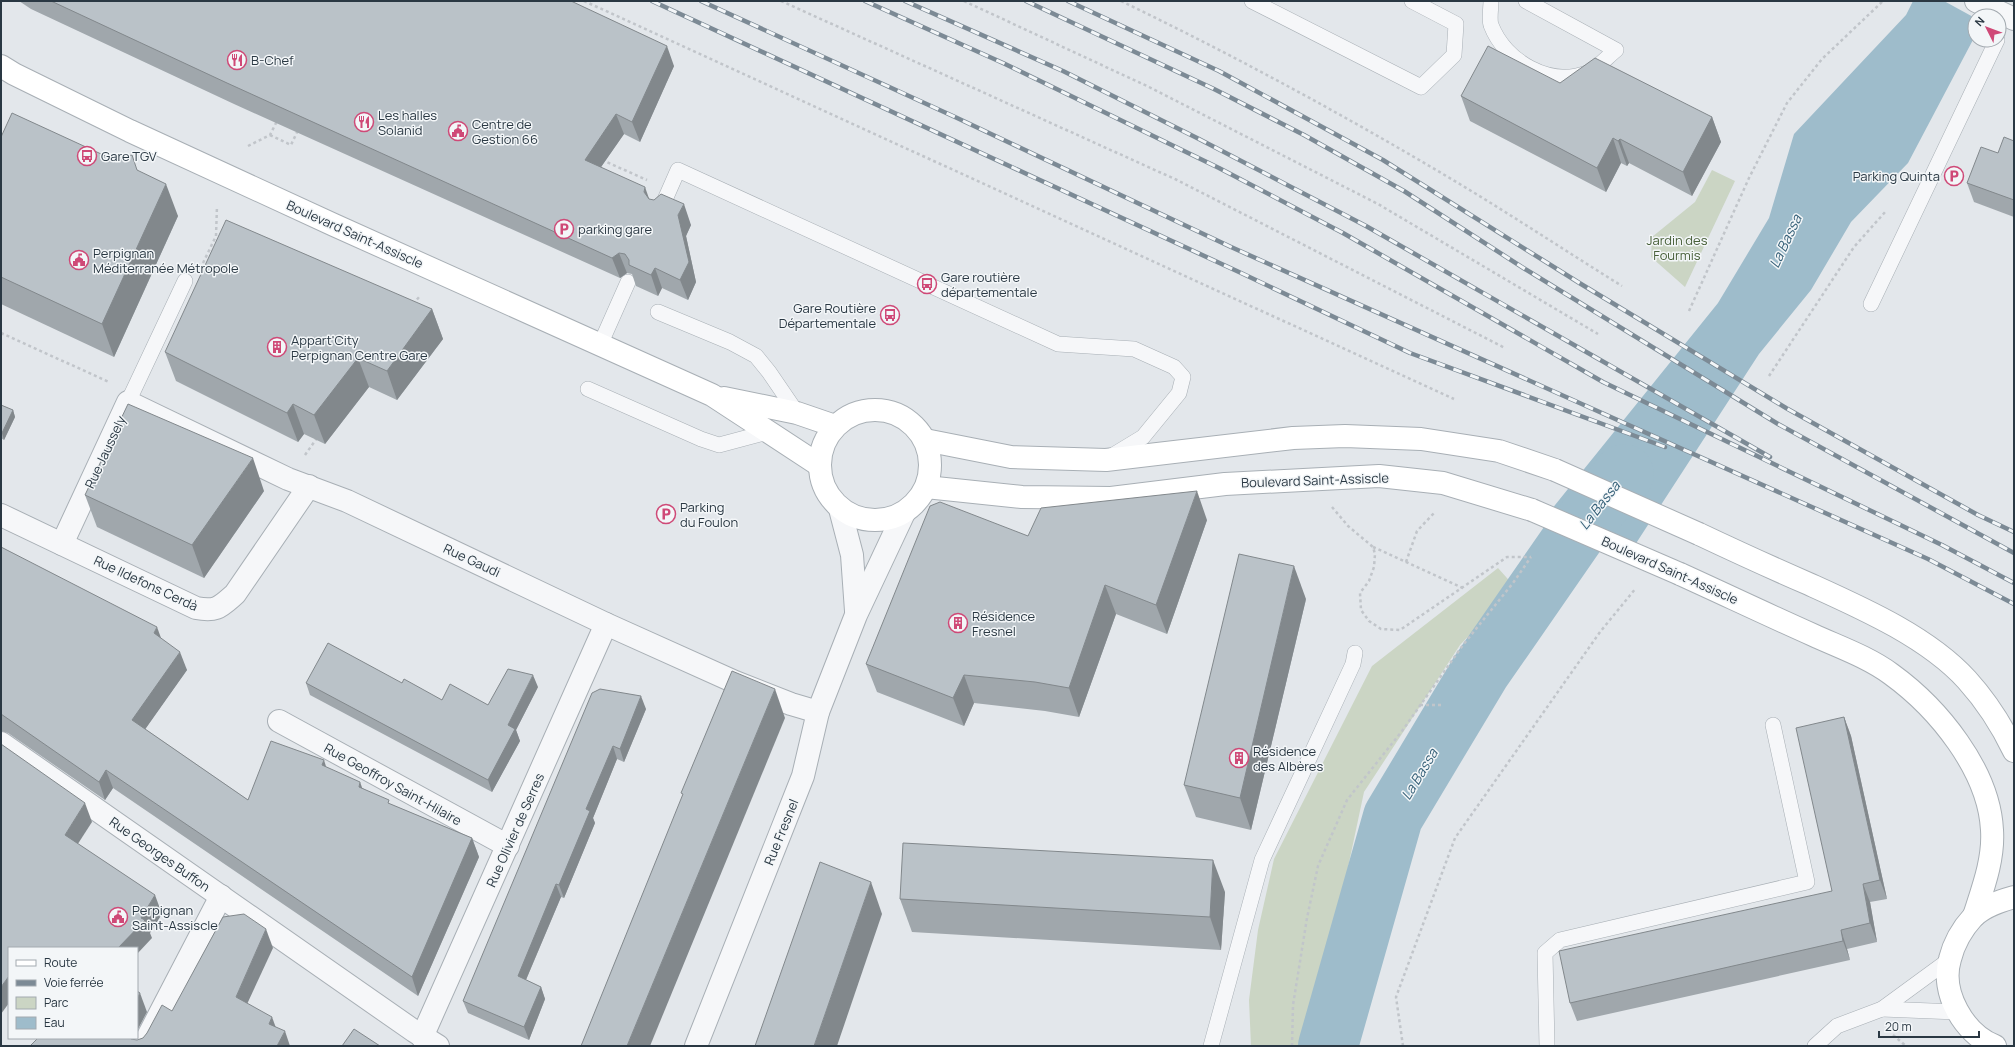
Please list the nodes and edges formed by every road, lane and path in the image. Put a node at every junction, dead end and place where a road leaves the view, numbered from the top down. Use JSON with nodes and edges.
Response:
{"nodes":[{"id":1,"x":584,"y":1,"type":"edge"},
{"id":2,"x":781,"y":1,"type":"edge"},
{"id":3,"x":964,"y":1,"type":"edge"},
{"id":4,"x":1121,"y":1,"type":"edge"},
{"id":5,"x":1252,"y":1,"type":"edge"},
{"id":6,"x":1412,"y":1,"type":"edge"},
{"id":7,"x":1491,"y":1,"type":"edge"},
{"id":8,"x":1526,"y":1,"type":"edge"},
{"id":9,"x":1883,"y":1,"type":"edge"},
{"id":10,"x":1993,"y":48,"type":"edge"},
{"id":11,"x":1,"y":66,"type":"edge"},
{"id":12,"x":280,"y":116,"type":"edge"},
{"id":13,"x":300,"y":126,"type":"edge"},
{"id":14,"x":270,"y":135,"type":"junction"},
{"id":15,"x":248,"y":146,"type":"dead end"},
{"id":16,"x":597,"y":158,"type":"edge"},
{"id":17,"x":669,"y":190,"type":"junction"},
{"id":18,"x":217,"y":206,"type":"dead end"},
{"id":19,"x":1889,"y":208,"type":"dead end"},
{"id":20,"x":660,"y":211,"type":"edge"},
{"id":21,"x":201,"y":268,"type":"dead end"},
{"id":22,"x":438,"y":271,"type":"junction"},
{"id":23,"x":185,"y":281,"type":"dead end"},
{"id":24,"x":628,"y":282,"type":"edge"},
{"id":25,"x":1622,"y":286,"type":"dead end"},
{"id":26,"x":1871,"y":304,"type":"dead end"},
{"id":27,"x":410,"y":309,"type":"edge"},
{"id":28,"x":1690,"y":311,"type":"dead end"},
{"id":29,"x":658,"y":312,"type":"dead end"},
{"id":30,"x":1,"y":333,"type":"edge"},
{"id":31,"x":1598,"y":334,"type":"dead end"},
{"id":32,"x":600,"y":345,"type":"junction"},
{"id":33,"x":1505,"y":348,"type":"dead end"},
{"id":34,"x":1769,"y":376,"type":"dead end"},
{"id":35,"x":108,"y":382,"type":"dead end"},
{"id":36,"x":588,"y":389,"type":"dead end"},
{"id":37,"x":712,"y":396,"type":"junction"},
{"id":38,"x":1454,"y":399,"type":"dead end"},
{"id":39,"x":128,"y":402,"type":"junction"},
{"id":40,"x":796,"y":413,"type":"junction"},
{"id":41,"x":835,"y":426,"type":"junction"},
{"id":42,"x":768,"y":432,"type":"junction"},
{"id":43,"x":319,"y":436,"type":"edge"},
{"id":44,"x":924,"y":440,"type":"junction"},
{"id":45,"x":316,"y":441,"type":"edge"},
{"id":46,"x":1106,"y":460,"type":"junction"},
{"id":47,"x":819,"y":465,"type":"junction"},
{"id":48,"x":1436,"y":482,"type":"junction"},
{"id":49,"x":309,"y":486,"type":"junction"},
{"id":50,"x":926,"y":487,"type":"junction"},
{"id":51,"x":1324,"y":506,"type":"dead end"},
{"id":52,"x":840,"y":509,"type":"junction"},
{"id":53,"x":904,"y":513,"type":"junction"},
{"id":54,"x":1,"y":515,"type":"edge"},
{"id":55,"x":62,"y":544,"type":"junction"},
{"id":56,"x":1373,"y":547,"type":"junction"},
{"id":57,"x":1406,"y":562,"type":"junction"},
{"id":58,"x":1463,"y":588,"type":"junction"},
{"id":59,"x":1636,"y":588,"type":"dead end"},
{"id":60,"x":856,"y":614,"type":"junction"},
{"id":61,"x":606,"y":624,"type":"junction"},
{"id":62,"x":1355,"y":653,"type":"dead end"},
{"id":63,"x":1420,"y":705,"type":"junction"},
{"id":64,"x":1442,"y":705,"type":"dead end"},
{"id":65,"x":818,"y":712,"type":"junction"},
{"id":66,"x":279,"y":721,"type":"dead end"},
{"id":67,"x":1773,"y":725,"type":"dead end"},
{"id":68,"x":1,"y":743,"type":"edge"},
{"id":69,"x":2014,"y":751,"type":"edge"},
{"id":70,"x":508,"y":846,"type":"junction"},
{"id":71,"x":221,"y":896,"type":"junction"},
{"id":72,"x":2014,"y":897,"type":"edge"},
{"id":73,"x":1974,"y":916,"type":"junction"},
{"id":74,"x":1949,"y":960,"type":"junction"},
{"id":75,"x":1882,"y":1009,"type":"junction"},
{"id":76,"x":1962,"y":1019,"type":"junction"},
{"id":77,"x":430,"y":1041,"type":"edge"},
{"id":78,"x":143,"y":1046,"type":"edge"},
{"id":79,"x":696,"y":1046,"type":"edge"},
{"id":80,"x":1211,"y":1046,"type":"edge"},
{"id":81,"x":1292,"y":1046,"type":"edge"},
{"id":82,"x":1403,"y":1046,"type":"edge"},
{"id":83,"x":1547,"y":1046,"type":"edge"},
{"id":84,"x":1815,"y":1046,"type":"edge"},
{"id":85,"x":1976,"y":1046,"type":"edge"},
{"id":86,"x":1995,"y":1046,"type":"edge"}],
"edges":[{"from":1,"to":38,"type":"path"},
{"from":2,"to":33,"type":"path"},
{"from":3,"to":31,"type":"path"},
{"from":4,"to":25,"type":"path"},
{"from":5,"to":6,"type":"lane"},
{"from":7,"to":8,"type":"lane"},
{"from":9,"to":28,"type":"path"},
{"from":10,"to":26,"type":"lane"},
{"from":11,"to":22,"type":"street","name":"Boulevard Saint-Assiscle"},
{"from":12,"to":14,"type":"path"},
{"from":13,"to":14,"type":"path"},
{"from":14,"to":15,"type":"path"},
{"from":16,"to":17,"type":"path"},
{"from":17,"to":20,"type":"lane"},
{"from":17,"to":46,"type":"lane"},
{"from":18,"to":21,"type":"path"},
{"from":19,"to":34,"type":"path"},
{"from":22,"to":27,"type":"path"},
{"from":22,"to":32,"type":"street","name":"Boulevard Saint-Assiscle"},
{"from":23,"to":39,"type":"lane"},
{"from":24,"to":32,"type":"lane"},
{"from":29,"to":40,"type":"lane"},
{"from":30,"to":35,"type":"path"},
{"from":32,"to":37,"type":"street","name":"Boulevard Saint-Assiscle"},
{"from":36,"to":42,"type":"lane"},
{"from":37,"to":40,"type":"street","name":"Boulevard Saint-Assiscle"},
{"from":37,"to":42,"type":"street","name":"Boulevard Saint-Assiscle"},
{"from":39,"to":49,"type":"street","name":"Rue Gaudi"},
{"from":39,"to":55,"type":"street","name":"Rue Jaussely"},
{"from":40,"to":41,"type":"street","name":"Boulevard Saint-Assiscle"},
{"from":41,"to":44,"type":"street"},
{"from":41,"to":47,"type":"street"},
{"from":42,"to":47,"type":"street","name":"Boulevard Saint-Assiscle"},
{"from":43,"to":45,"type":"path"},
{"from":44,"to":46,"type":"street"},
{"from":44,"to":50,"type":"street"},
{"from":46,"to":69,"type":"street","bridge":true},
{"from":47,"to":52,"type":"street"},
{"from":48,"to":50,"type":"street","name":"Boulevard Saint-Assiscle"},
{"from":48,"to":57,"type":"path"},
{"from":48,"to":73,"type":"street","name":"Boulevard Saint-Assiscle","bridge":true},
{"from":49,"to":55,"type":"street","name":"Rue Ildefons Cerdà"},
{"from":49,"to":61,"type":"street","name":"Rue Gaudi"},
{"from":50,"to":53,"type":"street"},
{"from":51,"to":56,"type":"path"},
{"from":52,"to":53,"type":"street"},
{"from":52,"to":60,"type":"street","name":"Rue Fresnel"},
{"from":53,"to":60,"type":"street","name":"Rue Fresnel"},
{"from":54,"to":55,"type":"street","name":"Rue Ildefons Cerdà"},
{"from":56,"to":57,"type":"path"},
{"from":56,"to":58,"type":"path"},
{"from":57,"to":58,"type":"path"},
{"from":58,"to":63,"type":"path"},
{"from":59,"to":82,"type":"path"},
{"from":60,"to":65,"type":"street","name":"Rue Fresnel"},
{"from":61,"to":65,"type":"street","name":"Rue Gaudi"},
{"from":61,"to":70,"type":"street","name":"Rue Olivier de Serres"},
{"from":62,"to":80,"type":"lane"},
{"from":63,"to":64,"type":"path"},
{"from":63,"to":81,"type":"path"},
{"from":65,"to":79,"type":"street","name":"Rue Fresnel"},
{"from":66,"to":70,"type":"street","name":"Rue Geoffroy Saint-Hilaire"},
{"from":67,"to":83,"type":"lane"},
{"from":68,"to":71,"type":"street","name":"Rue Georges Buffon"},
{"from":70,"to":77,"type":"street","name":"Rue Olivier de Serres"},
{"from":71,"to":77,"type":"street","name":"Rue Georges Buffon"},
{"from":71,"to":78,"type":"street"},
{"from":72,"to":73,"type":"street"},
{"from":73,"to":74,"type":"street"},
{"from":74,"to":75,"type":"lane"},
{"from":74,"to":76,"type":"street"},
{"from":75,"to":76,"type":"lane"},
{"from":75,"to":84,"type":"lane"},
{"from":76,"to":85,"type":"street"},
{"from":76,"to":86,"type":"street"}]}
